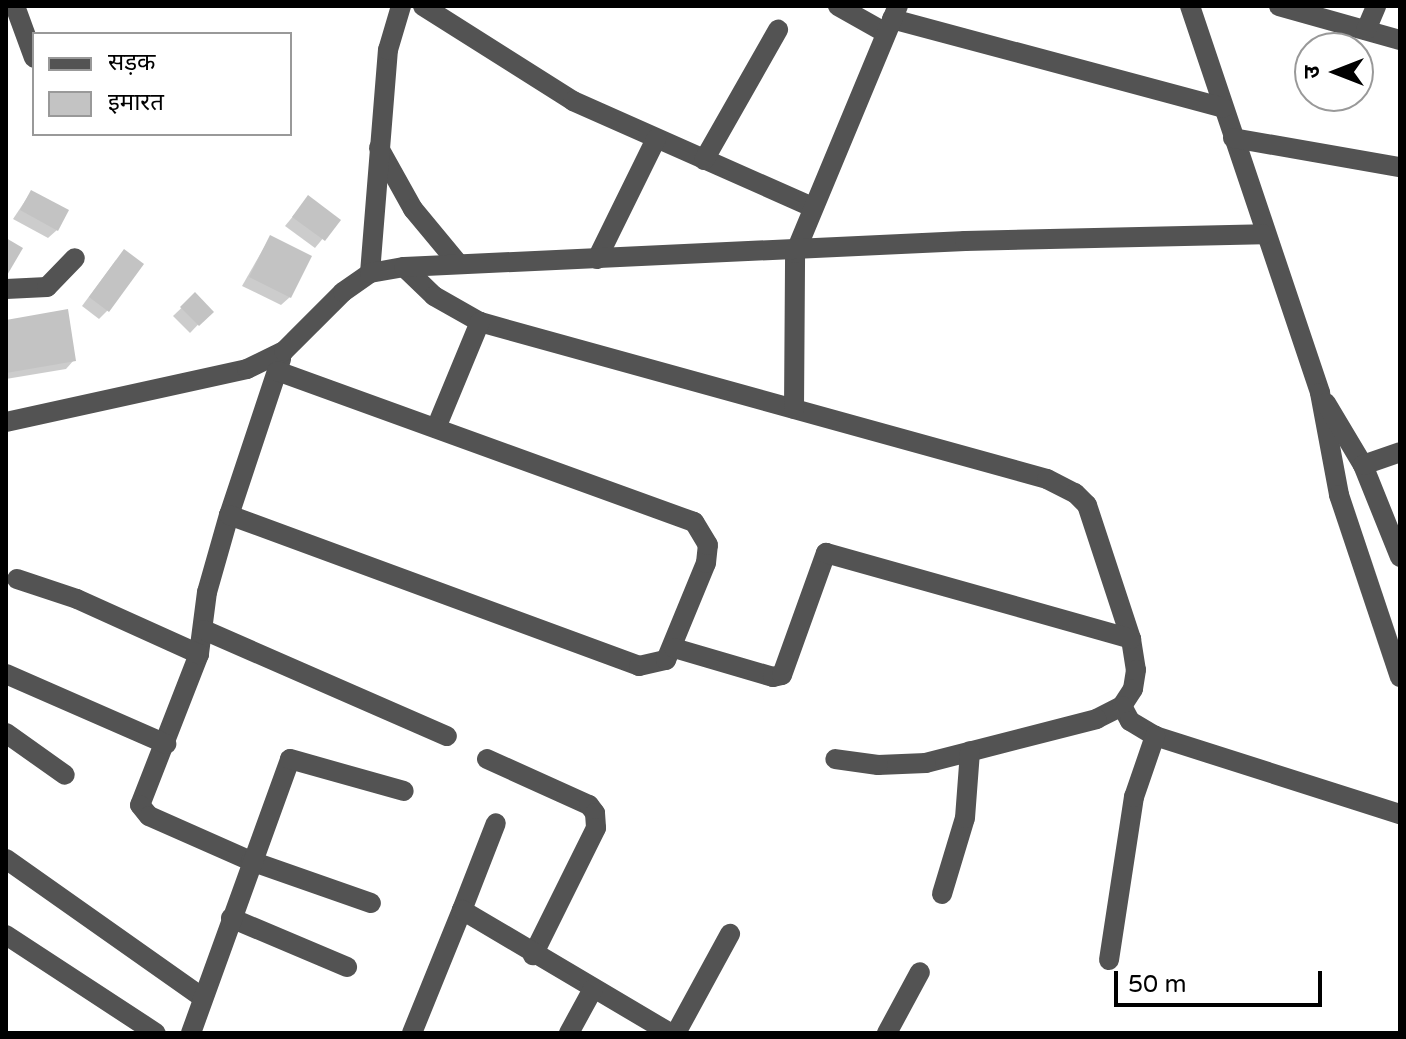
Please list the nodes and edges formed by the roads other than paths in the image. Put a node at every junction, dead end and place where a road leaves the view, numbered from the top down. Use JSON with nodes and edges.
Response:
{"nodes":[{"id":1,"x":15,"y":6,"type":"edge"},
{"id":2,"x":401,"y":6,"type":"edge"},
{"id":3,"x":423,"y":6,"type":"edge"},
{"id":4,"x":838,"y":6,"type":"edge"},
{"id":5,"x":1190,"y":6,"type":"edge"},
{"id":6,"x":1279,"y":6,"type":"edge"},
{"id":7,"x":1376,"y":6,"type":"edge"},
{"id":8,"x":892,"y":19,"type":"edge"},
{"id":9,"x":778,"y":30,"type":"dead end"},
{"id":10,"x":1366,"y":30,"type":"junction"},
{"id":11,"x":1400,"y":40,"type":"edge"},
{"id":12,"x":32,"y":53,"type":"edge"},
{"id":13,"x":1223,"y":108,"type":"junction"},
{"id":14,"x":1233,"y":138,"type":"junction"},
{"id":15,"x":656,"y":139,"type":"junction"},
{"id":16,"x":379,"y":148,"type":"junction"},
{"id":17,"x":704,"y":160,"type":"junction"},
{"id":18,"x":1400,"y":167,"type":"edge"},
{"id":19,"x":812,"y":207,"type":"junction"},
{"id":20,"x":1263,"y":234,"type":"junction"},
{"id":21,"x":795,"y":253,"type":"junction"},
{"id":22,"x":75,"y":258,"type":"dead end"},
{"id":23,"x":597,"y":259,"type":"junction"},
{"id":24,"x":457,"y":262,"type":"junction"},
{"id":25,"x":404,"y":267,"type":"junction"},
{"id":26,"x":370,"y":273,"type":"junction"},
{"id":27,"x":6,"y":289,"type":"edge"},
{"id":28,"x":480,"y":322,"type":"junction"},
{"id":29,"x":280,"y":361,"type":"junction"},
{"id":30,"x":1320,"y":393,"type":"junction"},
{"id":31,"x":794,"y":409,"type":"junction"},
{"id":32,"x":6,"y":422,"type":"edge"},
{"id":33,"x":436,"y":428,"type":"junction"},
{"id":34,"x":1400,"y":452,"type":"edge"},
{"id":35,"x":1363,"y":465,"type":"junction"},
{"id":36,"x":229,"y":515,"type":"junction"},
{"id":37,"x":1400,"y":557,"type":"edge"},
{"id":38,"x":17,"y":579,"type":"dead end"},
{"id":39,"x":1392,"y":625,"type":"edge"},
{"id":40,"x":204,"y":630,"type":"junction"},
{"id":41,"x":1131,"y":639,"type":"junction"},
{"id":42,"x":674,"y":648,"type":"junction"},
{"id":43,"x":199,"y":654,"type":"junction"},
{"id":44,"x":6,"y":674,"type":"edge"},
{"id":45,"x":1400,"y":677,"type":"edge"},
{"id":46,"x":1122,"y":706,"type":"junction"},
{"id":47,"x":6,"y":733,"type":"edge"},
{"id":48,"x":447,"y":736,"type":"dead end"},
{"id":49,"x":1155,"y":736,"type":"junction"},
{"id":50,"x":166,"y":744,"type":"junction"},
{"id":51,"x":970,"y":751,"type":"junction"},
{"id":52,"x":487,"y":759,"type":"dead end"},
{"id":53,"x":835,"y":759,"type":"dead end"},
{"id":54,"x":65,"y":775,"type":"dead end"},
{"id":55,"x":404,"y":791,"type":"dead end"},
{"id":56,"x":1400,"y":814,"type":"edge"},
{"id":57,"x":496,"y":823,"type":"dead end"},
{"id":58,"x":6,"y":859,"type":"edge"},
{"id":59,"x":251,"y":861,"type":"junction"},
{"id":60,"x":942,"y":894,"type":"dead end"},
{"id":61,"x":371,"y":903,"type":"dead end"},
{"id":62,"x":462,"y":910,"type":"junction"},
{"id":63,"x":231,"y":918,"type":"junction"},
{"id":64,"x":730,"y":934,"type":"dead end"},
{"id":65,"x":6,"y":935,"type":"edge"},
{"id":66,"x":533,"y":955,"type":"junction"},
{"id":67,"x":1109,"y":960,"type":"dead end"},
{"id":68,"x":347,"y":967,"type":"dead end"},
{"id":69,"x":920,"y":972,"type":"dead end"},
{"id":70,"x":593,"y":989,"type":"junction"},
{"id":71,"x":203,"y":998,"type":"junction"},
{"id":72,"x":156,"y":1033,"type":"edge"},
{"id":73,"x":191,"y":1033,"type":"edge"},
{"id":74,"x":412,"y":1033,"type":"edge"},
{"id":75,"x":569,"y":1033,"type":"edge"},
{"id":76,"x":673,"y":1033,"type":"edge"},
{"id":77,"x":887,"y":1033,"type":"edge"}],
"edges":[{"from":1,"to":12,"type":"street"},
{"from":2,"to":16,"type":"street"},
{"from":3,"to":15,"type":"street"},
{"from":4,"to":8,"type":"street"},
{"from":5,"to":13,"type":"street"},
{"from":6,"to":10,"type":"street"},
{"from":7,"to":10,"type":"street"},
{"from":8,"to":13,"type":"street"},
{"from":8,"to":19,"type":"street"},
{"from":9,"to":17,"type":"street"},
{"from":10,"to":11,"type":"street"},
{"from":13,"to":14,"type":"street"},
{"from":14,"to":18,"type":"street"},
{"from":14,"to":20,"type":"street"},
{"from":15,"to":17,"type":"street"},
{"from":15,"to":23,"type":"street"},
{"from":16,"to":24,"type":"street"},
{"from":16,"to":26,"type":"street"},
{"from":17,"to":19,"type":"street"},
{"from":19,"to":21,"type":"street"},
{"from":20,"to":21,"type":"street"},
{"from":20,"to":30,"type":"street"},
{"from":21,"to":23,"type":"street"},
{"from":21,"to":31,"type":"street"},
{"from":22,"to":27,"type":"street"},
{"from":23,"to":24,"type":"street"},
{"from":24,"to":25,"type":"street"},
{"from":25,"to":26,"type":"street"},
{"from":25,"to":28,"type":"street"},
{"from":26,"to":29,"type":"street"},
{"from":28,"to":31,"type":"street"},
{"from":28,"to":33,"type":"street"},
{"from":29,"to":32,"type":"street"},
{"from":29,"to":33,"type":"street"},
{"from":29,"to":36,"type":"street"},
{"from":30,"to":35,"type":"street"},
{"from":30,"to":39,"type":"street"},
{"from":31,"to":41,"type":"street"},
{"from":33,"to":42,"type":"street"},
{"from":34,"to":35,"type":"street"},
{"from":35,"to":37,"type":"street"},
{"from":36,"to":40,"type":"street"},
{"from":36,"to":42,"type":"street"},
{"from":38,"to":43,"type":"street"},
{"from":39,"to":45,"type":"street"},
{"from":40,"to":43,"type":"street"},
{"from":40,"to":48,"type":"street"},
{"from":41,"to":42,"type":"street"},
{"from":41,"to":46,"type":"street"},
{"from":43,"to":50,"type":"street"},
{"from":44,"to":50,"type":"street"},
{"from":46,"to":49,"type":"street"},
{"from":46,"to":51,"type":"street"},
{"from":47,"to":54,"type":"street"},
{"from":49,"to":56,"type":"street"},
{"from":49,"to":67,"type":"street"},
{"from":50,"to":59,"type":"street"},
{"from":51,"to":53,"type":"street"},
{"from":51,"to":60,"type":"street"},
{"from":52,"to":66,"type":"street"},
{"from":55,"to":59,"type":"street"},
{"from":57,"to":62,"type":"street"},
{"from":58,"to":71,"type":"street"},
{"from":59,"to":61,"type":"street"},
{"from":59,"to":63,"type":"street"},
{"from":62,"to":66,"type":"street"},
{"from":62,"to":74,"type":"street"},
{"from":63,"to":68,"type":"street"},
{"from":63,"to":71,"type":"street"},
{"from":64,"to":76,"type":"street"},
{"from":65,"to":72,"type":"street"},
{"from":66,"to":70,"type":"street"},
{"from":69,"to":77,"type":"street"},
{"from":70,"to":75,"type":"street"},
{"from":70,"to":76,"type":"street"},
{"from":71,"to":73,"type":"street"}]}
